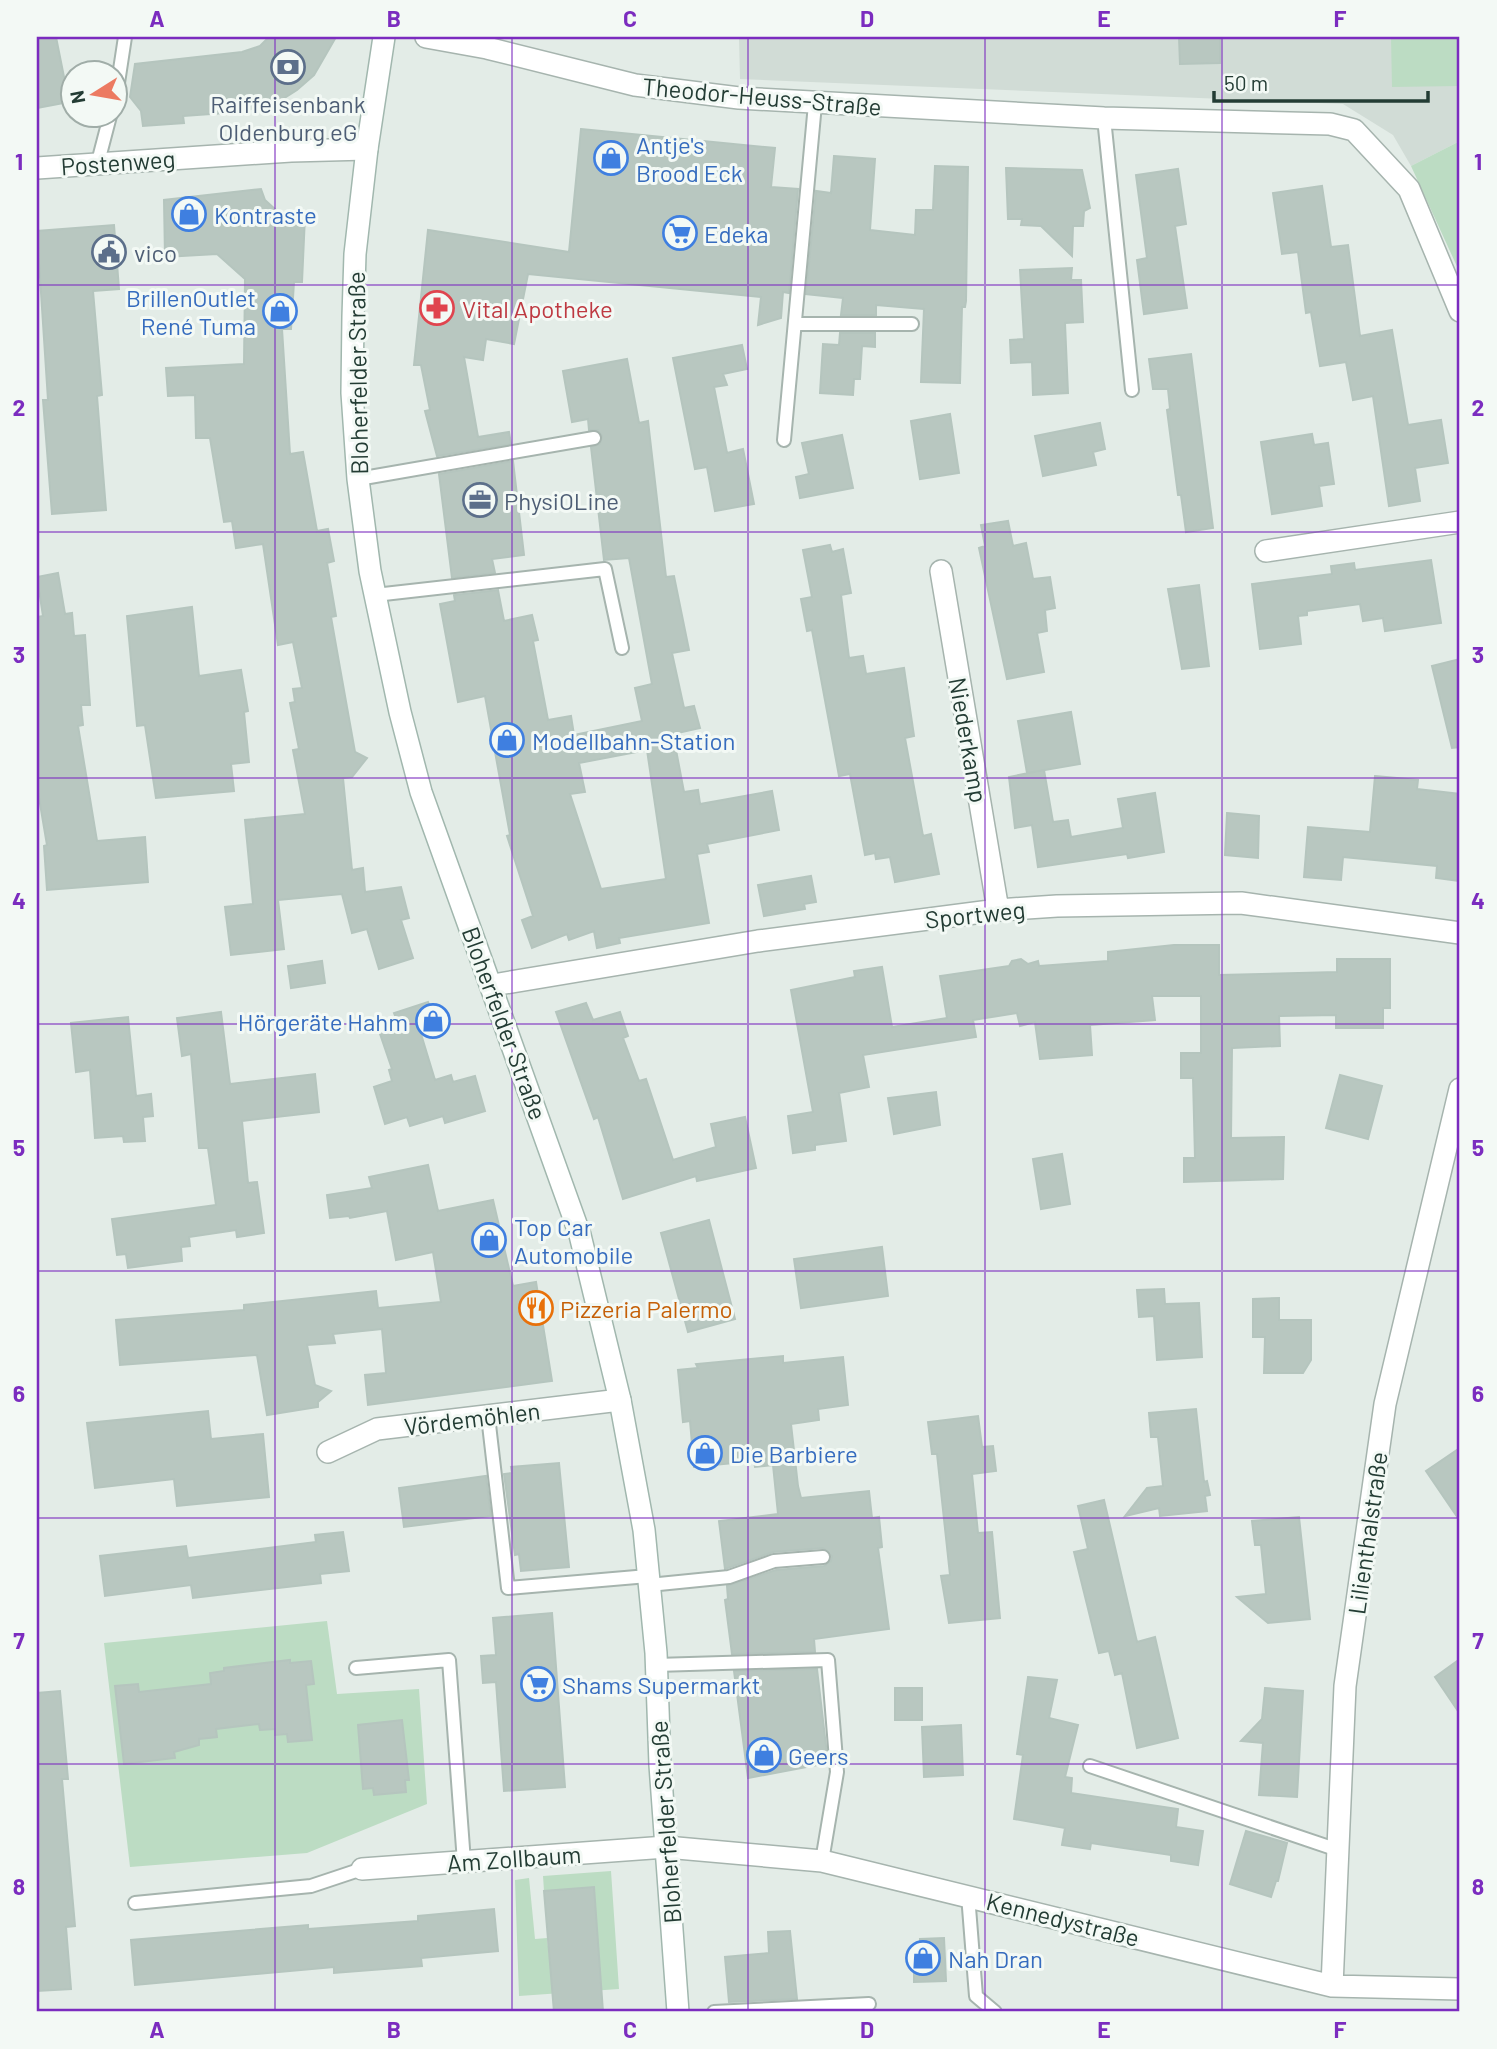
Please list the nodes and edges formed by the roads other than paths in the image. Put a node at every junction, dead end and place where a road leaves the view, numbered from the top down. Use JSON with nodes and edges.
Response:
{"nodes":[{"id":1,"x":125,"y":37,"type":"edge"},
{"id":2,"x":384,"y":37,"type":"edge"},
{"id":3,"x":426,"y":37,"type":"edge"},
{"id":4,"x":121,"y":60,"type":"edge"},
{"id":5,"x":815,"y":104,"type":"junction"},
{"id":6,"x":1104,"y":118,"type":"junction"},
{"id":7,"x":106,"y":130,"type":"edge"},
{"id":8,"x":367,"y":149,"type":"junction"},
{"id":9,"x":98,"y":162,"type":"junction"},
{"id":10,"x":37,"y":167,"type":"edge"},
{"id":11,"x":1460,"y":311,"type":"edge"},
{"id":12,"x":795,"y":324,"type":"junction"},
{"id":13,"x":912,"y":324,"type":"dead end"},
{"id":14,"x":1132,"y":390,"type":"dead end"},
{"id":15,"x":594,"y":438,"type":"dead end"},
{"id":16,"x":784,"y":440,"type":"dead end"},
{"id":17,"x":358,"y":479,"type":"junction"},
{"id":18,"x":1460,"y":522,"type":"edge"},
{"id":19,"x":1266,"y":551,"type":"dead end"},
{"id":20,"x":941,"y":571,"type":"dead end"},
{"id":21,"x":375,"y":595,"type":"junction"},
{"id":22,"x":622,"y":648,"type":"dead end"},
{"id":23,"x":998,"y":909,"type":"junction"},
{"id":24,"x":1460,"y":933,"type":"edge"},
{"id":25,"x":493,"y":985,"type":"junction"},
{"id":26,"x":1460,"y":1089,"type":"edge"},
{"id":27,"x":620,"y":1400,"type":"junction"},
{"id":28,"x":488,"y":1416,"type":"junction"},
{"id":29,"x":328,"y":1452,"type":"dead end"},
{"id":30,"x":823,"y":1557,"type":"dead end"},
{"id":31,"x":648,"y":1580,"type":"junction"},
{"id":32,"x":656,"y":1665,"type":"junction"},
{"id":33,"x":356,"y":1668,"type":"dead end"},
{"id":34,"x":1090,"y":1766,"type":"dead end"},
{"id":35,"x":666,"y":1847,"type":"junction"},
{"id":36,"x":1338,"y":1850,"type":"junction"},
{"id":37,"x":822,"y":1861,"type":"junction"},
{"id":38,"x":464,"y":1862,"type":"junction"},
{"id":39,"x":362,"y":1869,"type":"joint"},
{"id":40,"x":968,"y":1895,"type":"junction"},
{"id":41,"x":135,"y":1903,"type":"dead end"},
{"id":42,"x":1332,"y":1986,"type":"junction"},
{"id":43,"x":1460,"y":1989,"type":"edge"},
{"id":44,"x":869,"y":2004,"type":"dead end"},
{"id":45,"x":678,"y":2012,"type":"edge"},
{"id":46,"x":714,"y":2012,"type":"edge"},
{"id":47,"x":995,"y":2012,"type":"edge"}],
"edges":[{"from":1,"to":4,"type":"lane"},
{"from":2,"to":8,"type":"street","name":"Bloherfelder Straße"},
{"from":3,"to":5,"type":"street","name":"Theodor-Heuss-Straße"},
{"from":5,"to":6,"type":"street","name":"Theodor-Heuss-Straße"},
{"from":5,"to":12,"type":"lane"},
{"from":6,"to":11,"type":"street","name":"Theodor-Heuss-Straße"},
{"from":6,"to":14,"type":"lane"},
{"from":7,"to":9,"type":"lane"},
{"from":8,"to":9,"type":"street","name":"Postenweg"},
{"from":8,"to":17,"type":"street","name":"Bloherfelder Straße"},
{"from":9,"to":10,"type":"street","name":"Postenweg"},
{"from":12,"to":13,"type":"lane"},
{"from":12,"to":16,"type":"lane"},
{"from":15,"to":17,"type":"lane"},
{"from":17,"to":21,"type":"street","name":"Bloherfelder Straße"},
{"from":18,"to":19,"type":"street"},
{"from":20,"to":23,"type":"street","name":"Niederkamp"},
{"from":21,"to":22,"type":"lane"},
{"from":21,"to":25,"type":"street","name":"Bloherfelder Straße"},
{"from":23,"to":24,"type":"street","name":"Sportweg"},
{"from":23,"to":25,"type":"street","name":"Sportweg"},
{"from":25,"to":27,"type":"street","name":"Bloherfelder Straße"},
{"from":26,"to":36,"type":"street","name":"Lilienthalstraße"},
{"from":27,"to":28,"type":"street","name":"Vördemöhlen"},
{"from":27,"to":31,"type":"street","name":"Bloherfelder Straße"},
{"from":28,"to":29,"type":"street","name":"Vördemöhlen"},
{"from":28,"to":31,"type":"lane"},
{"from":30,"to":31,"type":"lane"},
{"from":31,"to":32,"type":"street","name":"Bloherfelder Straße"},
{"from":32,"to":35,"type":"street","name":"Bloherfelder Straße"},
{"from":32,"to":37,"type":"lane"},
{"from":33,"to":38,"type":"lane"},
{"from":34,"to":36,"type":"lane"},
{"from":35,"to":37,"type":"street","name":"Kennedystraße"},
{"from":35,"to":38,"type":"street","name":"Am Zollbaum"},
{"from":35,"to":45,"type":"street","name":"Bloherfelder Straße"},
{"from":36,"to":42,"type":"street","name":"Lilienthalstraße"},
{"from":37,"to":40,"type":"street","name":"Kennedystraße"},
{"from":38,"to":39,"type":"street","name":"Am Zollbaum"},
{"from":39,"to":41,"type":"lane"},
{"from":40,"to":42,"type":"street","name":"Kennedystraße"},
{"from":40,"to":47,"type":"lane"},
{"from":42,"to":43,"type":"street","name":"Kennedystraße"},
{"from":44,"to":46,"type":"lane"}]}
